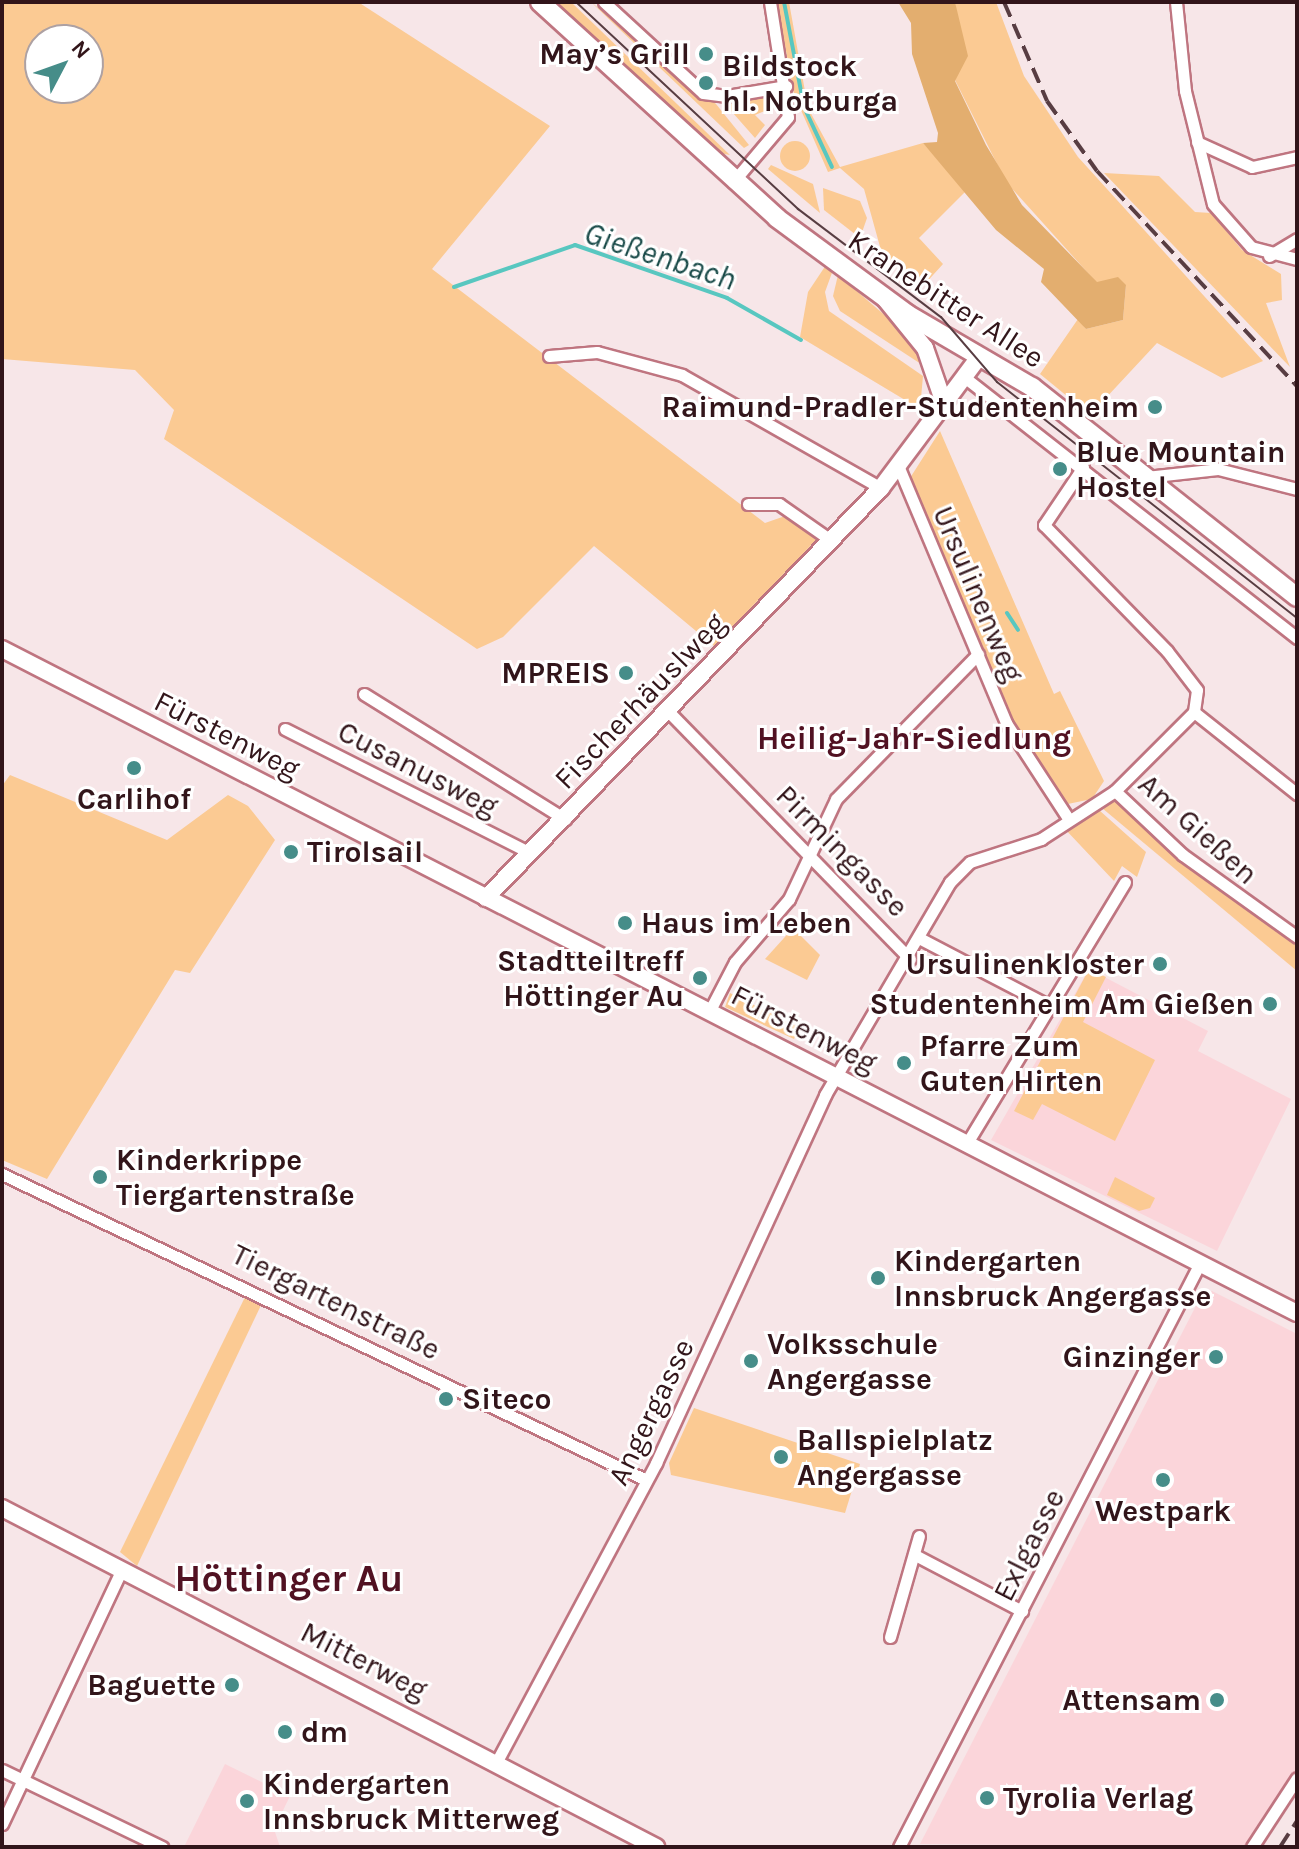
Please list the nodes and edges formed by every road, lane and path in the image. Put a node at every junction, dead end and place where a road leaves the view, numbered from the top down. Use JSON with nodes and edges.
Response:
{"nodes":[{"id":1,"x":540,"y":2,"type":"edge"},
{"id":2,"x":604,"y":2,"type":"edge"},
{"id":3,"x":770,"y":2,"type":"edge"},
{"id":4,"x":1176,"y":2,"type":"edge"},
{"id":5,"x":786,"y":86,"type":"junction"},
{"id":6,"x":1197,"y":142,"type":"junction"},
{"id":7,"x":1297,"y":157,"type":"edge"},
{"id":8,"x":733,"y":182,"type":"junction"},
{"id":9,"x":1297,"y":239,"type":"edge"},
{"id":10,"x":1269,"y":256,"type":"junction"},
{"id":11,"x":1297,"y":259,"type":"edge"},
{"id":12,"x":885,"y":299,"type":"junction"},
{"id":13,"x":549,"y":356,"type":"dead end"},
{"id":14,"x":979,"y":357,"type":"junction"},
{"id":15,"x":968,"y":380,"type":"junction"},
{"id":16,"x":945,"y":406,"type":"junction"},
{"id":17,"x":1083,"y":467,"type":"junction"},
{"id":18,"x":899,"y":468,"type":"junction"},
{"id":19,"x":1146,"y":477,"type":"junction"},
{"id":20,"x":881,"y":488,"type":"junction"},
{"id":21,"x":1297,"y":489,"type":"edge"},
{"id":22,"x":748,"y":504,"type":"dead end"},
{"id":23,"x":832,"y":541,"type":"junction"},
{"id":24,"x":1297,"y":597,"type":"edge"},
{"id":25,"x":1297,"y":638,"type":"edge"},
{"id":26,"x":2,"y":649,"type":"edge"},
{"id":27,"x":978,"y":654,"type":"junction"},
{"id":28,"x":2,"y":658,"type":"edge"},
{"id":29,"x":28,"y":665,"type":"junction"},
{"id":30,"x":364,"y":694,"type":"dead end"},
{"id":31,"x":669,"y":712,"type":"junction"},
{"id":32,"x":1194,"y":712,"type":"junction"},
{"id":33,"x":285,"y":729,"type":"dead end"},
{"id":34,"x":1115,"y":791,"type":"junction"},
{"id":35,"x":1297,"y":794,"type":"edge"},
{"id":36,"x":1068,"y":818,"type":"junction"},
{"id":37,"x":565,"y":819,"type":"junction"},
{"id":38,"x":808,"y":849,"type":"junction"},
{"id":39,"x":529,"y":852,"type":"junction"},
{"id":40,"x":1125,"y":882,"type":"dead end"},
{"id":41,"x":486,"y":898,"type":"junction"},
{"id":42,"x":1297,"y":937,"type":"edge"},
{"id":43,"x":921,"y":939,"type":"junction"},
{"id":44,"x":910,"y":959,"type":"junction"},
{"id":45,"x":1048,"y":1005,"type":"junction"},
{"id":46,"x":709,"y":1012,"type":"junction"},
{"id":47,"x":835,"y":1077,"type":"junction"},
{"id":48,"x":967,"y":1143,"type":"junction"},
{"id":49,"x":2,"y":1174,"type":"edge"},
{"id":50,"x":1199,"y":1265,"type":"junction"},
{"id":51,"x":1297,"y":1313,"type":"edge"},
{"id":52,"x":646,"y":1480,"type":"junction"},
{"id":53,"x":2,"y":1508,"type":"edge"},
{"id":54,"x":919,"y":1536,"type":"dead end"},
{"id":55,"x":915,"y":1555,"type":"junction"},
{"id":56,"x":122,"y":1569,"type":"junction"},
{"id":57,"x":1022,"y":1611,"type":"junction"},
{"id":58,"x":890,"y":1637,"type":"dead end"},
{"id":59,"x":497,"y":1761,"type":"junction"},
{"id":60,"x":2,"y":1770,"type":"edge"},
{"id":61,"x":1297,"y":1778,"type":"edge"},
{"id":62,"x":22,"y":1780,"type":"junction"},
{"id":63,"x":2,"y":1824,"type":"edge"},
{"id":64,"x":162,"y":1847,"type":"edge"},
{"id":65,"x":656,"y":1847,"type":"edge"},
{"id":66,"x":899,"y":1847,"type":"edge"},
{"id":67,"x":1252,"y":1847,"type":"edge"}],
"edges":[{"from":1,"to":8,"type":"main road","name":"Kranebitter Allee"},
{"from":2,"to":5,"type":"street"},
{"from":3,"to":5,"type":"street"},
{"from":4,"to":6,"type":"street"},
{"from":5,"to":8,"type":"street"},
{"from":6,"to":7,"type":"street"},
{"from":6,"to":10,"type":"street"},
{"from":8,"to":12,"type":"main road","name":"Kranebitter Allee"},
{"from":9,"to":10,"type":"street"},
{"from":10,"to":11,"type":"street"},
{"from":12,"to":14,"type":"main road","name":"Kranebitter Allee"},
{"from":12,"to":16,"type":"street"},
{"from":13,"to":20,"type":"street"},
{"from":14,"to":15,"type":"street","name":"Fischerhäuslweg"},
{"from":14,"to":19,"type":"main road","name":"Kranebitter Allee"},
{"from":15,"to":16,"type":"street","name":"Fischerhäuslweg"},
{"from":15,"to":17,"type":"street","name":"Kranebitter Allee"},
{"from":16,"to":18,"type":"street","name":"Fischerhäuslweg"},
{"from":17,"to":25,"type":"street","name":"Kranebitter Allee"},
{"from":17,"to":32,"type":"street"},
{"from":18,"to":20,"type":"street","name":"Fischerhäuslweg"},
{"from":18,"to":27,"type":"street","name":"Ursulinenweg"},
{"from":19,"to":21,"type":"street"},
{"from":19,"to":24,"type":"main road","name":"Kranebitter Allee"},
{"from":20,"to":23,"type":"street","name":"Fischerhäuslweg"},
{"from":22,"to":23,"type":"street"},
{"from":23,"to":31,"type":"street","name":"Fischerhäuslweg"},
{"from":26,"to":29,"type":"street","name":"Fürstenweg"},
{"from":27,"to":36,"type":"street","name":"Ursulinenweg"},
{"from":27,"to":38,"type":"street"},
{"from":28,"to":29,"type":"street","name":"Fürstenweg"},
{"from":29,"to":41,"type":"street","name":"Fürstenweg"},
{"from":30,"to":37,"type":"street"},
{"from":31,"to":37,"type":"street","name":"Fischerhäuslweg"},
{"from":31,"to":38,"type":"street","name":"Pirmingasse"},
{"from":32,"to":34,"type":"street","name":"Am Gießen"},
{"from":32,"to":35,"type":"street"},
{"from":33,"to":39,"type":"street","name":"Cusanusweg"},
{"from":34,"to":36,"type":"street","name":"Angergasse"},
{"from":34,"to":42,"type":"street","name":"Am Gießen"},
{"from":36,"to":43,"type":"street","name":"Angergasse"},
{"from":37,"to":39,"type":"street","name":"Fischerhäuslweg"},
{"from":38,"to":44,"type":"street","name":"Pirmingasse"},
{"from":38,"to":46,"type":"street"},
{"from":39,"to":41,"type":"street","name":"Fischerhäuslweg"},
{"from":40,"to":45,"type":"street"},
{"from":41,"to":46,"type":"street","name":"Fürstenweg"},
{"from":43,"to":44,"type":"street","name":"Angergasse"},
{"from":43,"to":45,"type":"street"},
{"from":44,"to":47,"type":"street","name":"Angergasse"},
{"from":45,"to":48,"type":"street"},
{"from":46,"to":47,"type":"street","name":"Fürstenweg"},
{"from":47,"to":48,"type":"street","name":"Fürstenweg"},
{"from":47,"to":52,"type":"street","name":"Angergasse"},
{"from":48,"to":50,"type":"street","name":"Fürstenweg"},
{"from":49,"to":52,"type":"street","name":"Tiergartenstraße"},
{"from":50,"to":51,"type":"street","name":"Fürstenweg"},
{"from":50,"to":57,"type":"street","name":"Exlgasse"},
{"from":52,"to":59,"type":"street","name":"Angergasse"},
{"from":53,"to":56,"type":"street","name":"Mitterweg"},
{"from":54,"to":55,"type":"street"},
{"from":55,"to":57,"type":"street"},
{"from":55,"to":58,"type":"street"},
{"from":56,"to":59,"type":"street","name":"Mitterweg"},
{"from":56,"to":62,"type":"street"},
{"from":57,"to":66,"type":"street","name":"Exlgasse"},
{"from":59,"to":65,"type":"street","name":"Mitterweg"},
{"from":60,"to":62,"type":"street"},
{"from":61,"to":67,"type":"street"},
{"from":62,"to":63,"type":"street"},
{"from":62,"to":64,"type":"street"}]}
